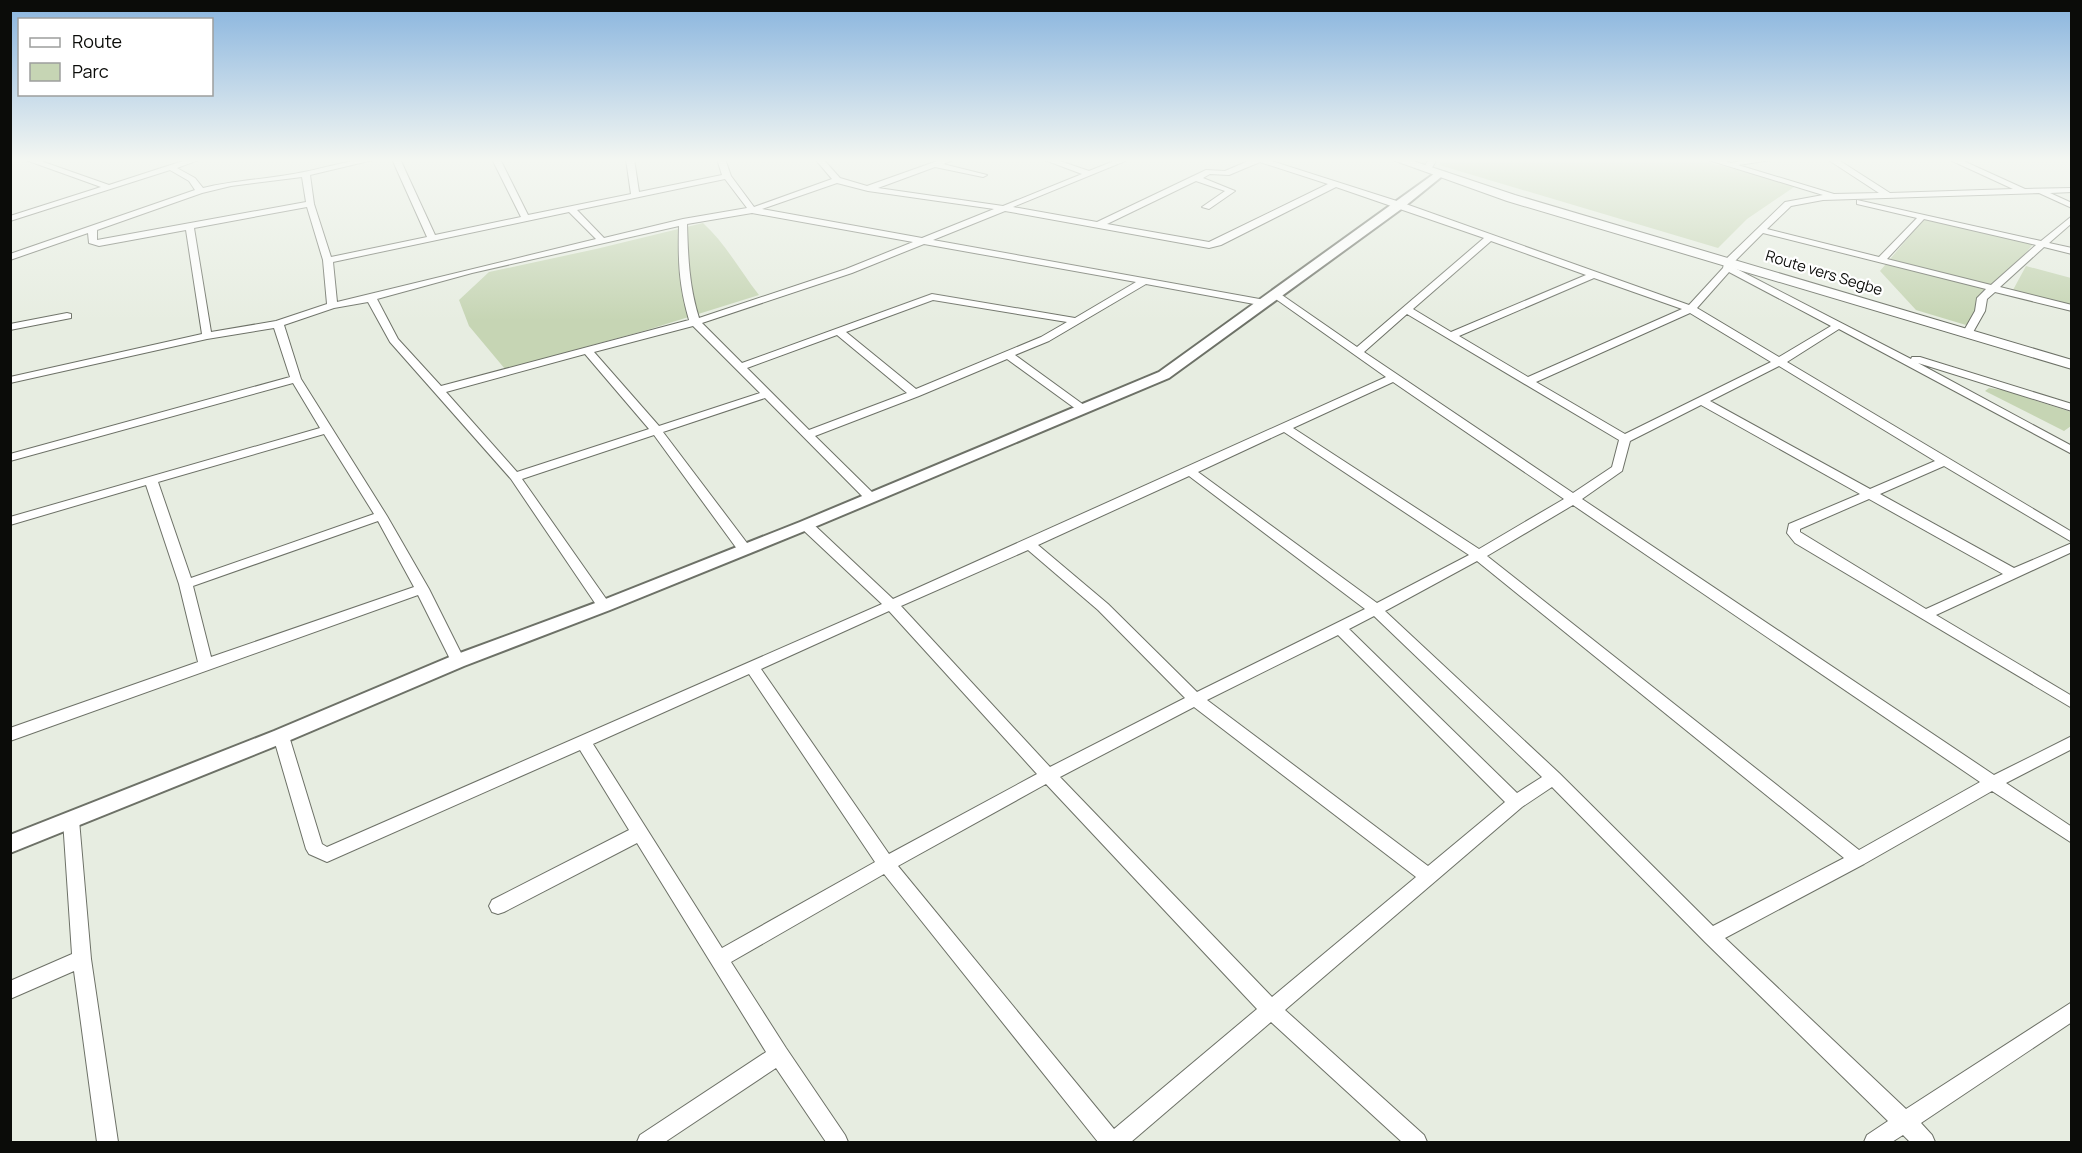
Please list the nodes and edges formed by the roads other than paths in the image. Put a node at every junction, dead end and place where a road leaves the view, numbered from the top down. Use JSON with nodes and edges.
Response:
{"nodes":[{"id":1,"x":30,"y":213,"type":"edge"},
{"id":2,"x":142,"y":213,"type":"edge"},
{"id":3,"x":266,"y":213,"type":"edge"},
{"id":4,"x":313,"y":213,"type":"edge"},
{"id":5,"x":421,"y":213,"type":"edge"},
{"id":6,"x":523,"y":213,"type":"edge"},
{"id":7,"x":549,"y":213,"type":"edge"},
{"id":8,"x":575,"y":213,"type":"edge"},
{"id":9,"x":736,"y":213,"type":"edge"},
{"id":10,"x":769,"y":213,"type":"edge"},
{"id":11,"x":990,"y":213,"type":"edge"},
{"id":12,"x":1029,"y":213,"type":"edge"},
{"id":13,"x":1125,"y":213,"type":"edge"},
{"id":14,"x":1277,"y":213,"type":"edge"},
{"id":15,"x":1389,"y":213,"type":"edge"},
{"id":16,"x":1422,"y":213,"type":"edge"},
{"id":17,"x":1560,"y":213,"type":"edge"},
{"id":18,"x":1779,"y":213,"type":"edge"},
{"id":19,"x":1905,"y":213,"type":"edge"},
{"id":20,"x":525,"y":217,"type":"junction"},
{"id":21,"x":1922,"y":217,"type":"junction"},
{"id":22,"x":2072,"y":218,"type":"edge"},
{"id":23,"x":11,"y":219,"type":"edge"},
{"id":24,"x":683,"y":222,"type":"junction"},
{"id":25,"x":1099,"y":225,"type":"junction"},
{"id":26,"x":93,"y":227,"type":"junction"},
{"id":27,"x":190,"y":228,"type":"junction"},
{"id":28,"x":1762,"y":230,"type":"junction"},
{"id":29,"x":1490,"y":237,"type":"junction"},
{"id":30,"x":432,"y":238,"type":"junction"},
{"id":31,"x":924,"y":239,"type":"junction"},
{"id":32,"x":602,"y":241,"type":"junction"},
{"id":33,"x":2041,"y":243,"type":"junction"},
{"id":34,"x":2072,"y":251,"type":"edge"},
{"id":35,"x":10,"y":257,"type":"edge"},
{"id":36,"x":1882,"y":259,"type":"junction"},
{"id":37,"x":328,"y":260,"type":"junction"},
{"id":38,"x":1728,"y":265,"type":"junction"},
{"id":39,"x":1595,"y":274,"type":"junction"},
{"id":40,"x":1144,"y":281,"type":"junction"},
{"id":41,"x":1995,"y":288,"type":"junction"},
{"id":42,"x":945,"y":292,"type":"dead end"},
{"id":43,"x":932,"y":297,"type":"junction"},
{"id":44,"x":371,"y":298,"type":"junction"},
{"id":45,"x":1270,"y":299,"type":"junction"},
{"id":46,"x":332,"y":306,"type":"junction"},
{"id":47,"x":2072,"y":308,"type":"edge"},
{"id":48,"x":1406,"y":309,"type":"junction"},
{"id":49,"x":1691,"y":309,"type":"junction"},
{"id":50,"x":67,"y":316,"type":"dead end"},
{"id":51,"x":1077,"y":321,"type":"junction"},
{"id":52,"x":695,"y":322,"type":"junction"},
{"id":53,"x":278,"y":324,"type":"junction"},
{"id":54,"x":1839,"y":325,"type":"junction"},
{"id":55,"x":10,"y":327,"type":"edge"},
{"id":56,"x":840,"y":332,"type":"junction"},
{"id":57,"x":1967,"y":334,"type":"junction"},
{"id":58,"x":207,"y":336,"type":"junction"},
{"id":59,"x":1450,"y":336,"type":"junction"},
{"id":60,"x":587,"y":350,"type":"junction"},
{"id":61,"x":1886,"y":350,"type":"junction"},
{"id":62,"x":1358,"y":352,"type":"junction"},
{"id":63,"x":1008,"y":355,"type":"junction"},
{"id":64,"x":1779,"y":362,"type":"junction"},
{"id":65,"x":2072,"y":365,"type":"edge"},
{"id":66,"x":740,"y":367,"type":"junction"},
{"id":67,"x":1394,"y":378,"type":"junction"},
{"id":68,"x":296,"y":379,"type":"junction"},
{"id":69,"x":10,"y":380,"type":"edge"},
{"id":70,"x":1526,"y":382,"type":"junction"},
{"id":71,"x":439,"y":390,"type":"junction"},
{"id":72,"x":767,"y":394,"type":"junction"},
{"id":73,"x":915,"y":394,"type":"junction"},
{"id":74,"x":1700,"y":400,"type":"junction"},
{"id":75,"x":2072,"y":408,"type":"edge"},
{"id":76,"x":1084,"y":410,"type":"junction"},
{"id":77,"x":1284,"y":427,"type":"junction"},
{"id":78,"x":328,"y":429,"type":"junction"},
{"id":79,"x":656,"y":430,"type":"junction"},
{"id":80,"x":806,"y":435,"type":"junction"},
{"id":81,"x":1625,"y":439,"type":"junction"},
{"id":82,"x":2072,"y":451,"type":"edge"},
{"id":83,"x":10,"y":458,"type":"edge"},
{"id":84,"x":1942,"y":462,"type":"junction"},
{"id":85,"x":1190,"y":471,"type":"junction"},
{"id":86,"x":515,"y":477,"type":"junction"},
{"id":87,"x":151,"y":481,"type":"junction"},
{"id":88,"x":1870,"y":494,"type":"junction"},
{"id":89,"x":871,"y":498,"type":"junction"},
{"id":90,"x":1574,"y":500,"type":"junction"},
{"id":91,"x":381,"y":516,"type":"junction"},
{"id":92,"x":10,"y":521,"type":"edge"},
{"id":93,"x":806,"y":525,"type":"junction"},
{"id":94,"x":2072,"y":538,"type":"edge"},
{"id":95,"x":1029,"y":544,"type":"junction"},
{"id":96,"x":2072,"y":547,"type":"edge"},
{"id":97,"x":745,"y":550,"type":"junction"},
{"id":98,"x":1478,"y":555,"type":"junction"},
{"id":99,"x":2014,"y":574,"type":"junction"},
{"id":100,"x":186,"y":584,"type":"junction"},
{"id":101,"x":422,"y":589,"type":"junction"},
{"id":102,"x":890,"y":604,"type":"junction"},
{"id":103,"x":604,"y":606,"type":"junction"},
{"id":104,"x":1375,"y":609,"type":"junction"},
{"id":105,"x":1927,"y":614,"type":"junction"},
{"id":106,"x":1340,"y":627,"type":"junction"},
{"id":107,"x":458,"y":661,"type":"junction"},
{"id":108,"x":206,"y":665,"type":"junction"},
{"id":109,"x":751,"y":666,"type":"junction"},
{"id":110,"x":1195,"y":699,"type":"junction"},
{"id":111,"x":2072,"y":703,"type":"edge"},
{"id":112,"x":11,"y":730,"type":"edge"},
{"id":113,"x":281,"y":736,"type":"junction"},
{"id":114,"x":583,"y":742,"type":"junction"},
{"id":115,"x":2072,"y":742,"type":"edge"},
{"id":116,"x":1047,"y":774,"type":"junction"},
{"id":117,"x":1553,"y":778,"type":"junction"},
{"id":118,"x":1994,"y":782,"type":"junction"},
{"id":119,"x":1516,"y":802,"type":"junction"},
{"id":120,"x":71,"y":820,"type":"junction"},
{"id":121,"x":640,"y":833,"type":"junction"},
{"id":122,"x":2072,"y":836,"type":"edge"},
{"id":123,"x":10,"y":844,"type":"edge"},
{"id":124,"x":1858,"y":859,"type":"junction"},
{"id":125,"x":885,"y":863,"type":"junction"},
{"id":126,"x":1428,"y":876,"type":"junction"},
{"id":127,"x":498,"y":906,"type":"dead end"},
{"id":128,"x":1711,"y":936,"type":"junction"},
{"id":129,"x":82,"y":959,"type":"junction"},
{"id":130,"x":719,"y":959,"type":"junction"},
{"id":131,"x":10,"y":990,"type":"edge"},
{"id":132,"x":1270,"y":1010,"type":"junction"},
{"id":133,"x":2072,"y":1011,"type":"edge"},
{"id":134,"x":779,"y":1055,"type":"junction"},
{"id":135,"x":1905,"y":1122,"type":"junction"},
{"id":136,"x":108,"y":1143,"type":"edge"},
{"id":137,"x":648,"y":1143,"type":"edge"},
{"id":138,"x":838,"y":1143,"type":"edge"},
{"id":139,"x":1113,"y":1143,"type":"edge"},
{"id":140,"x":1417,"y":1143,"type":"edge"},
{"id":141,"x":1874,"y":1143,"type":"edge"},
{"id":142,"x":1925,"y":1143,"type":"edge"}],
"edges":[{"from":1,"to":23,"type":"street"},
{"from":2,"to":26,"type":"street"},
{"from":3,"to":27,"type":"street"},
{"from":4,"to":37,"type":"street"},
{"from":5,"to":30,"type":"street"},
{"from":6,"to":20,"type":"street"},
{"from":7,"to":20,"type":"street"},
{"from":8,"to":32,"type":"street"},
{"from":9,"to":24,"type":"street"},
{"from":10,"to":31,"type":"street"},
{"from":11,"to":31,"type":"street"},
{"from":12,"to":25,"type":"street"},
{"from":13,"to":25,"type":"street"},
{"from":14,"to":25,"type":"street"},
{"from":15,"to":45,"type":"street"},
{"from":16,"to":29,"type":"street"},
{"from":17,"to":38,"type":"main road","name":"Route vers Segbe"},
{"from":18,"to":28,"type":"street"},
{"from":19,"to":21,"type":"street"},
{"from":20,"to":30,"type":"street"},
{"from":21,"to":33,"type":"street"},
{"from":21,"to":36,"type":"street"},
{"from":22,"to":33,"type":"street"},
{"from":24,"to":32,"type":"street"},
{"from":24,"to":52,"type":"street"},
{"from":26,"to":27,"type":"street"},
{"from":26,"to":35,"type":"street"},
{"from":27,"to":58,"type":"street"},
{"from":28,"to":36,"type":"street"},
{"from":28,"to":38,"type":"street"},
{"from":29,"to":39,"type":"street"},
{"from":29,"to":48,"type":"street"},
{"from":30,"to":37,"type":"street"},
{"from":31,"to":40,"type":"street"},
{"from":31,"to":52,"type":"street"},
{"from":32,"to":44,"type":"street"},
{"from":33,"to":34,"type":"street"},
{"from":33,"to":41,"type":"street"},
{"from":36,"to":41,"type":"street"},
{"from":37,"to":46,"type":"street"},
{"from":38,"to":49,"type":"street"},
{"from":38,"to":54,"type":"street"},
{"from":38,"to":57,"type":"main road","name":"Route vers Segbe"},
{"from":39,"to":49,"type":"street"},
{"from":39,"to":59,"type":"street"},
{"from":40,"to":45,"type":"street"},
{"from":40,"to":51,"type":"street"},
{"from":41,"to":47,"type":"street"},
{"from":41,"to":57,"type":"street"},
{"from":42,"to":43,"type":"street"},
{"from":43,"to":51,"type":"street"},
{"from":43,"to":56,"type":"street"},
{"from":44,"to":46,"type":"street"},
{"from":44,"to":71,"type":"street"},
{"from":45,"to":62,"type":"street"},
{"from":45,"to":76,"type":"street"},
{"from":46,"to":53,"type":"street"},
{"from":48,"to":59,"type":"street"},
{"from":48,"to":62,"type":"street"},
{"from":49,"to":64,"type":"street"},
{"from":49,"to":70,"type":"street"},
{"from":50,"to":55,"type":"street"},
{"from":51,"to":63,"type":"street"},
{"from":52,"to":60,"type":"street"},
{"from":52,"to":66,"type":"street"},
{"from":53,"to":58,"type":"street"},
{"from":53,"to":68,"type":"street"},
{"from":54,"to":61,"type":"street"},
{"from":54,"to":64,"type":"street"},
{"from":56,"to":66,"type":"street"},
{"from":56,"to":73,"type":"street"},
{"from":57,"to":65,"type":"main road","name":"Route vers Segbe"},
{"from":58,"to":69,"type":"street"},
{"from":59,"to":70,"type":"street"},
{"from":60,"to":71,"type":"street"},
{"from":60,"to":79,"type":"street"},
{"from":61,"to":75,"type":"street"},
{"from":61,"to":82,"type":"street"},
{"from":62,"to":67,"type":"street"},
{"from":63,"to":73,"type":"street"},
{"from":63,"to":76,"type":"street"},
{"from":64,"to":74,"type":"street"},
{"from":64,"to":84,"type":"street"},
{"from":66,"to":72,"type":"street"},
{"from":67,"to":77,"type":"street"},
{"from":67,"to":90,"type":"street"},
{"from":68,"to":78,"type":"street"},
{"from":68,"to":83,"type":"street"},
{"from":70,"to":81,"type":"street"},
{"from":71,"to":86,"type":"street"},
{"from":72,"to":79,"type":"street"},
{"from":72,"to":80,"type":"street"},
{"from":73,"to":80,"type":"street"},
{"from":74,"to":81,"type":"street"},
{"from":74,"to":88,"type":"street"},
{"from":76,"to":89,"type":"street"},
{"from":77,"to":85,"type":"street"},
{"from":77,"to":98,"type":"street"},
{"from":78,"to":87,"type":"street"},
{"from":78,"to":91,"type":"street"},
{"from":79,"to":86,"type":"street"},
{"from":79,"to":97,"type":"street"},
{"from":80,"to":89,"type":"street"},
{"from":81,"to":90,"type":"street"},
{"from":84,"to":88,"type":"street"},
{"from":84,"to":94,"type":"street"},
{"from":85,"to":95,"type":"street"},
{"from":85,"to":104,"type":"street"},
{"from":86,"to":103,"type":"street"},
{"from":87,"to":92,"type":"street"},
{"from":87,"to":100,"type":"street"},
{"from":88,"to":99,"type":"street"},
{"from":88,"to":105,"type":"street"},
{"from":89,"to":93,"type":"street"},
{"from":90,"to":98,"type":"street"},
{"from":90,"to":118,"type":"street"},
{"from":91,"to":100,"type":"street"},
{"from":91,"to":101,"type":"street"},
{"from":93,"to":97,"type":"street"},
{"from":93,"to":102,"type":"street"},
{"from":95,"to":102,"type":"street"},
{"from":95,"to":110,"type":"street"},
{"from":96,"to":99,"type":"street"},
{"from":97,"to":103,"type":"street"},
{"from":98,"to":104,"type":"street"},
{"from":98,"to":124,"type":"street"},
{"from":99,"to":105,"type":"street"},
{"from":100,"to":108,"type":"street"},
{"from":101,"to":107,"type":"street"},
{"from":101,"to":108,"type":"street"},
{"from":102,"to":109,"type":"street"},
{"from":102,"to":116,"type":"street"},
{"from":103,"to":107,"type":"street"},
{"from":104,"to":106,"type":"street"},
{"from":104,"to":117,"type":"street"},
{"from":105,"to":111,"type":"street"},
{"from":106,"to":110,"type":"street"},
{"from":106,"to":119,"type":"street"},
{"from":107,"to":113,"type":"street"},
{"from":108,"to":112,"type":"street"},
{"from":109,"to":114,"type":"street"},
{"from":109,"to":125,"type":"street"},
{"from":110,"to":116,"type":"street"},
{"from":110,"to":126,"type":"street"},
{"from":113,"to":114,"type":"street"},
{"from":113,"to":120,"type":"street"},
{"from":114,"to":121,"type":"street"},
{"from":115,"to":118,"type":"street"},
{"from":116,"to":125,"type":"street"},
{"from":116,"to":132,"type":"street"},
{"from":117,"to":119,"type":"street"},
{"from":117,"to":128,"type":"street"},
{"from":118,"to":122,"type":"street"},
{"from":118,"to":124,"type":"street"},
{"from":119,"to":126,"type":"street"},
{"from":120,"to":123,"type":"street"},
{"from":120,"to":129,"type":"street"},
{"from":121,"to":127,"type":"street"},
{"from":121,"to":130,"type":"street"},
{"from":124,"to":128,"type":"street"},
{"from":125,"to":130,"type":"street"},
{"from":125,"to":139,"type":"street"},
{"from":126,"to":132,"type":"street"},
{"from":128,"to":135,"type":"street"},
{"from":129,"to":131,"type":"street"},
{"from":129,"to":136,"type":"street"},
{"from":130,"to":134,"type":"street"},
{"from":132,"to":139,"type":"street"},
{"from":132,"to":140,"type":"street"},
{"from":133,"to":135,"type":"street"},
{"from":134,"to":137,"type":"street"},
{"from":134,"to":138,"type":"street"},
{"from":135,"to":141,"type":"street"},
{"from":135,"to":142,"type":"street"}]}
